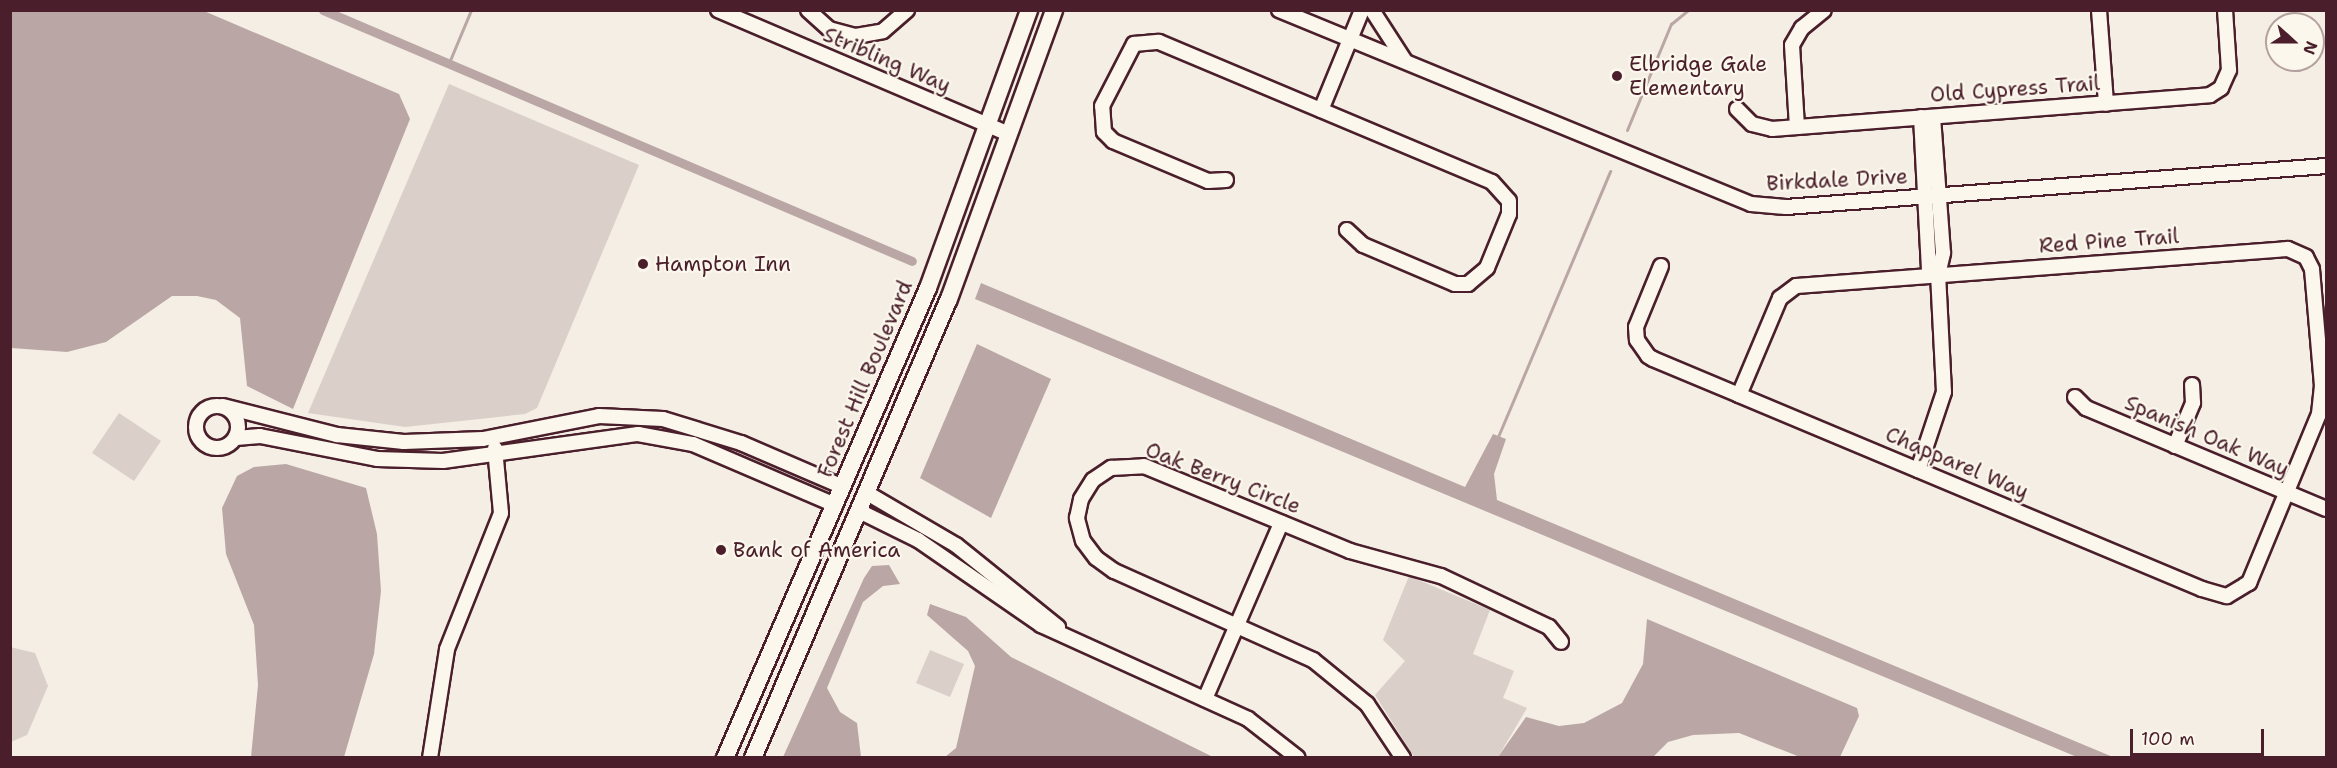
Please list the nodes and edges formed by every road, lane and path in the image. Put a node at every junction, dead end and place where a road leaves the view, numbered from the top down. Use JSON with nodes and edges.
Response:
{"nodes":[{"id":1,"x":718,"y":10,"type":"edge"},
{"id":2,"x":808,"y":10,"type":"edge"},
{"id":3,"x":907,"y":10,"type":"edge"},
{"id":4,"x":1029,"y":10,"type":"edge"},
{"id":5,"x":1054,"y":10,"type":"edge"},
{"id":6,"x":1279,"y":10,"type":"edge"},
{"id":7,"x":1362,"y":10,"type":"edge"},
{"id":8,"x":1372,"y":10,"type":"edge"},
{"id":9,"x":1824,"y":10,"type":"edge"},
{"id":10,"x":2099,"y":10,"type":"edge"},
{"id":11,"x":2225,"y":10,"type":"edge"},
{"id":12,"x":1350,"y":41,"type":"junction"},
{"id":13,"x":1408,"y":64,"type":"junction"},
{"id":14,"x":2106,"y":104,"type":"junction"},
{"id":15,"x":1737,"y":109,"type":"dead end"},
{"id":16,"x":1321,"y":110,"type":"junction"},
{"id":17,"x":1927,"y":117,"type":"junction"},
{"id":18,"x":984,"y":124,"type":"junction"},
{"id":19,"x":1797,"y":127,"type":"junction"},
{"id":20,"x":1006,"y":133,"type":"junction"},
{"id":21,"x":2326,"y":166,"type":"edge"},
{"id":22,"x":1226,"y":180,"type":"dead end"},
{"id":23,"x":1932,"y":196,"type":"junction"},
{"id":24,"x":1347,"y":230,"type":"dead end"},
{"id":25,"x":1661,"y":266,"type":"dead end"},
{"id":26,"x":1938,"y":275,"type":"junction"},
{"id":27,"x":2192,"y":385,"type":"dead end"},
{"id":28,"x":1739,"y":395,"type":"junction"},
{"id":29,"x":2075,"y":397,"type":"dead end"},
{"id":30,"x":223,"y":406,"type":"junction"},
{"id":31,"x":578,"y":421,"type":"junction"},
{"id":32,"x":493,"y":437,"type":"junction"},
{"id":33,"x":236,"y":438,"type":"junction"},
{"id":34,"x":864,"y":438,"type":"junction"},
{"id":35,"x":581,"y":439,"type":"junction"},
{"id":36,"x":2175,"y":446,"type":"junction"},
{"id":37,"x":496,"y":456,"type":"junction"},
{"id":38,"x":1918,"y":470,"type":"junction"},
{"id":39,"x":843,"y":487,"type":"junction"},
{"id":40,"x":867,"y":493,"type":"junction"},
{"id":41,"x":2287,"y":493,"type":"junction"},
{"id":42,"x":835,"y":505,"type":"junction"},
{"id":43,"x":2326,"y":509,"type":"edge"},
{"id":44,"x":859,"y":511,"type":"junction"},
{"id":45,"x":1281,"y":523,"type":"junction"},
{"id":46,"x":842,"y":551,"type":"junction"},
{"id":47,"x":1236,"y":626,"type":"junction"},
{"id":48,"x":1069,"y":636,"type":"junction"},
{"id":49,"x":1561,"y":642,"type":"dead end"},
{"id":50,"x":1205,"y":699,"type":"junction"},
{"id":51,"x":430,"y":758,"type":"edge"},
{"id":52,"x":725,"y":758,"type":"edge"},
{"id":53,"x":753,"y":758,"type":"edge"},
{"id":54,"x":1298,"y":758,"type":"edge"},
{"id":55,"x":1403,"y":758,"type":"edge"}],
"edges":[{"from":1,"to":18,"type":"street","name":"Stribling Way"},
{"from":2,"to":3,"type":"street"},
{"from":4,"to":18,"type":"main road","name":"Forest Hill Boulevard"},
{"from":5,"to":20,"type":"main road"},
{"from":6,"to":12,"type":"street","name":"Birkdale Drive"},
{"from":7,"to":12,"type":"street"},
{"from":8,"to":13,"type":"street"},
{"from":9,"to":19,"type":"street"},
{"from":10,"to":14,"type":"street"},
{"from":11,"to":14,"type":"street","name":"Old Cypress Trail"},
{"from":12,"to":13,"type":"street","name":"Birkdale Drive"},
{"from":12,"to":16,"type":"street"},
{"from":13,"to":23,"type":"street","name":"Birkdale Drive"},
{"from":14,"to":17,"type":"street","name":"Old Cypress Trail"},
{"from":15,"to":19,"type":"street","name":"Old Cypress Trail"},
{"from":16,"to":22,"type":"street"},
{"from":16,"to":24,"type":"street"},
{"from":17,"to":19,"type":"street","name":"Old Cypress Trail"},
{"from":17,"to":23,"type":"street"},
{"from":18,"to":20,"type":"street","name":"Stribling Way"},
{"from":18,"to":34,"type":"main road","name":"Forest Hill Boulevard"},
{"from":20,"to":40,"type":"main road"},
{"from":21,"to":23,"type":"street","name":"Birkdale Drive"},
{"from":23,"to":26,"type":"street"},
{"from":25,"to":28,"type":"street","name":"Chapparel Way"},
{"from":26,"to":28,"type":"street","name":"Red Pine Trail"},
{"from":26,"to":38,"type":"street"},
{"from":26,"to":41,"type":"street","name":"Red Pine Trail"},
{"from":27,"to":36,"type":"street"},
{"from":28,"to":38,"type":"street","name":"Chapparel Way"},
{"from":29,"to":36,"type":"street","name":"Spanish Oak Way"},
{"from":30,"to":32,"type":"street"},
{"from":30,"to":33,"type":"street"},
{"from":30,"to":33,"type":"street"},
{"from":31,"to":32,"type":"street"},
{"from":31,"to":35,"type":"street"},
{"from":31,"to":39,"type":"street"},
{"from":32,"to":37,"type":"street"},
{"from":33,"to":37,"type":"street"},
{"from":34,"to":39,"type":"main road","name":"Forest Hill Boulevard"},
{"from":34,"to":44,"type":"main road"},
{"from":35,"to":37,"type":"street"},
{"from":35,"to":42,"type":"street"},
{"from":36,"to":41,"type":"street","name":"Spanish Oak Way"},
{"from":37,"to":51,"type":"street"},
{"from":38,"to":41,"type":"street","name":"Chapparel Way"},
{"from":39,"to":42,"type":"main road","name":"Forest Hill Boulevard"},
{"from":39,"to":46,"type":"main road"},
{"from":40,"to":44,"type":"main road"},
{"from":40,"to":48,"type":"street"},
{"from":41,"to":43,"type":"street","name":"Spanish Oak Way"},
{"from":42,"to":52,"type":"main road","name":"Forest Hill Boulevard"},
{"from":44,"to":46,"type":"main road"},
{"from":44,"to":48,"type":"street"},
{"from":45,"to":47,"type":"street"},
{"from":45,"to":47,"type":"street","name":"Oak Berry Circle"},
{"from":45,"to":49,"type":"street","name":"Oak Berry Circle"},
{"from":46,"to":53,"type":"main road"},
{"from":47,"to":50,"type":"street"},
{"from":47,"to":55,"type":"street","name":"Oak Berry Circle"},
{"from":48,"to":50,"type":"street"},
{"from":50,"to":54,"type":"street"}]}
